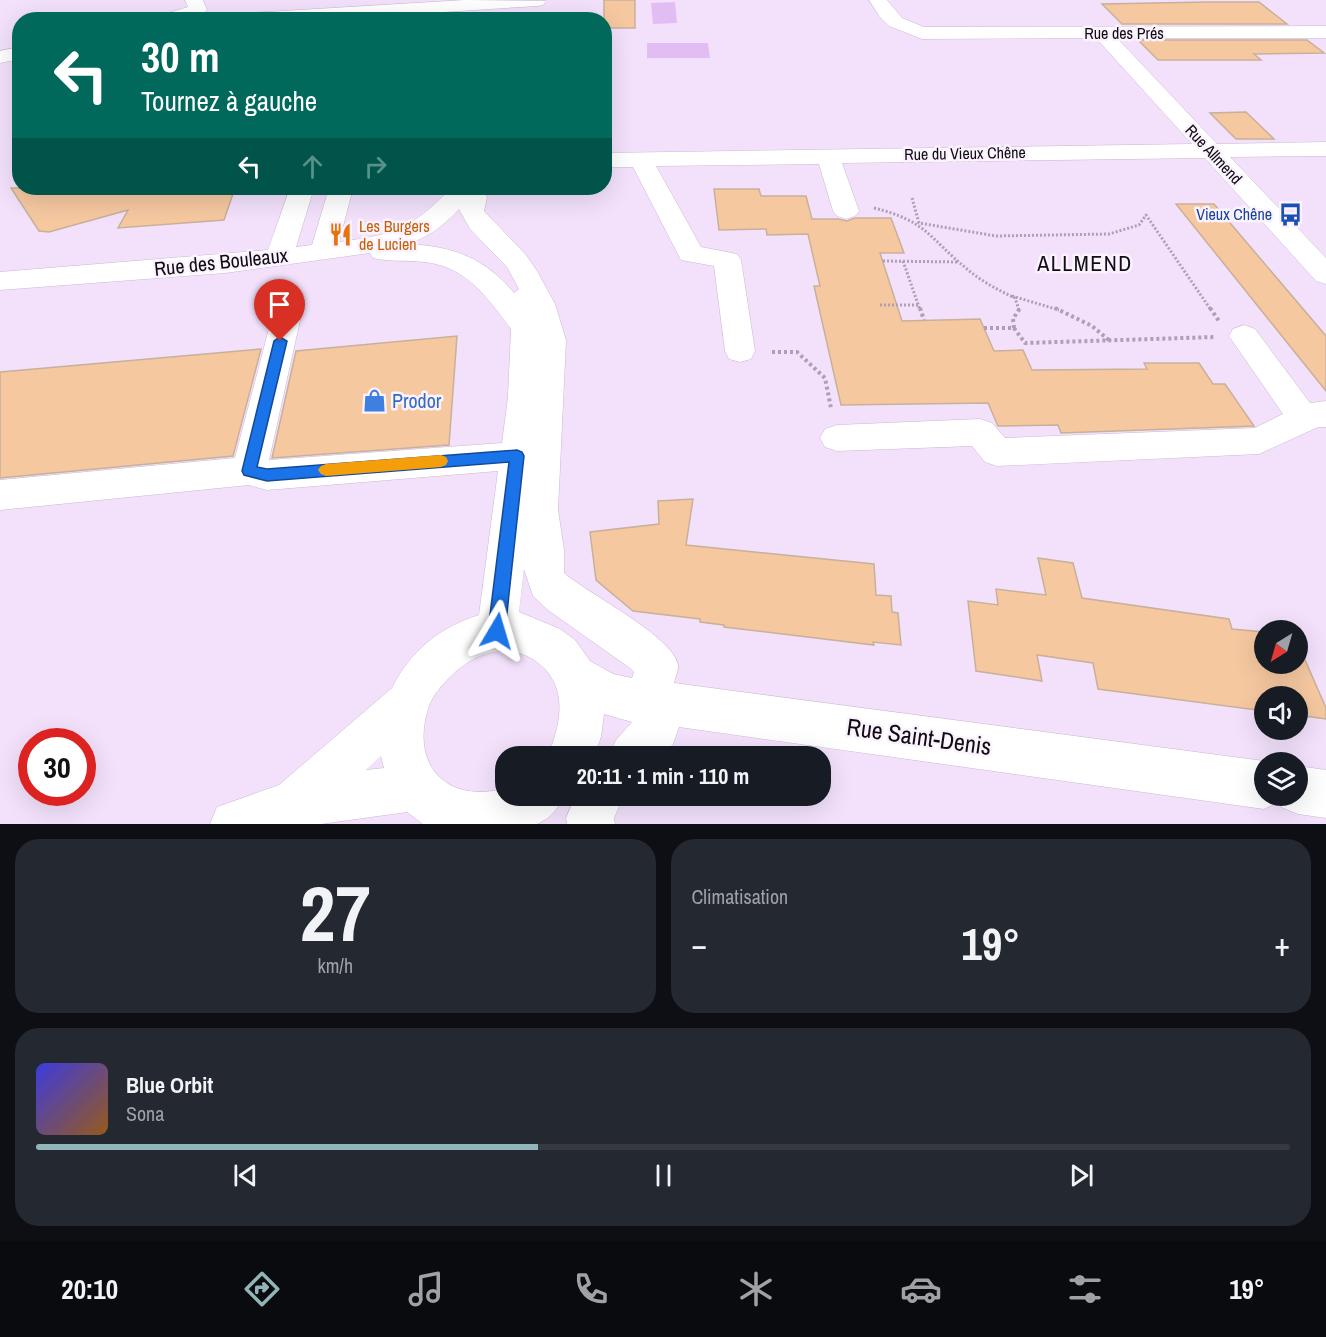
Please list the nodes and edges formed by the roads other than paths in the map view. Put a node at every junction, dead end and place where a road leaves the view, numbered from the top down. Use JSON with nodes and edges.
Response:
{"nodes":[{"id":1,"x":194,"y":0,"type":"edge"},
{"id":2,"x":878,"y":0,"type":"edge"},
{"id":3,"x":537,"y":1,"type":"edge"},
{"id":4,"x":492,"y":2,"type":"edge"},
{"id":5,"x":191,"y":12,"type":"edge"},
{"id":6,"x":420,"y":12,"type":"edge"},
{"id":7,"x":1326,"y":32,"type":"edge"},
{"id":8,"x":1102,"y":33,"type":"junction"},
{"id":9,"x":1209,"y":149,"type":"junction"},
{"id":10,"x":1326,"y":149,"type":"edge"},
{"id":11,"x":828,"y":156,"type":"junction"},
{"id":12,"x":612,"y":160,"type":"edge"},
{"id":13,"x":641,"y":160,"type":"junction"},
{"id":14,"x":300,"y":195,"type":"edge"},
{"id":15,"x":339,"y":195,"type":"edge"},
{"id":16,"x":465,"y":195,"type":"edge"},
{"id":17,"x":469,"y":195,"type":"edge"},
{"id":18,"x":845,"y":208,"type":"road end"},
{"id":19,"x":436,"y":219,"type":"junction"},
{"id":20,"x":357,"y":248,"type":"junction"},
{"id":21,"x":322,"y":252,"type":"junction"},
{"id":22,"x":435,"y":255,"type":"junction"},
{"id":23,"x":285,"y":256,"type":"junction"},
{"id":24,"x":1326,"y":274,"type":"edge"},
{"id":25,"x":0,"y":281,"type":"edge"},
{"id":26,"x":528,"y":330,"type":"junction"},
{"id":27,"x":1237,"y":336,"type":"road end"},
{"id":28,"x":740,"y":351,"type":"road end"},
{"id":29,"x":1315,"y":416,"type":"edge"},
{"id":30,"x":837,"y":438,"type":"road end"},
{"id":31,"x":517,"y":456,"type":"junction"},
{"id":32,"x":249,"y":471,"type":"junction"},
{"id":33,"x":0,"y":495,"type":"edge"},
{"id":34,"x":497,"y":631,"type":"junction"},
{"id":35,"x":577,"y":677,"type":"junction"},
{"id":36,"x":645,"y":702,"type":"junction"},
{"id":37,"x":406,"y":704,"type":"junction"},
{"id":38,"x":576,"y":746,"type":"edge"},
{"id":39,"x":641,"y":746,"type":"edge"},
{"id":40,"x":1254,"y":784,"type":"edge"},
{"id":41,"x":416,"y":787,"type":"junction"},
{"id":42,"x":1308,"y":791,"type":"edge"},
{"id":43,"x":1326,"y":794,"type":"edge"},
{"id":44,"x":292,"y":804,"type":"junction"},
{"id":45,"x":595,"y":806,"type":"edge"},
{"id":46,"x":519,"y":811,"type":"edge"},
{"id":47,"x":234,"y":824,"type":"edge"},
{"id":48,"x":591,"y":824,"type":"edge"}],
"edges":[{"from":1,"to":5,"type":"street"},
{"from":2,"to":8,"type":"street","name":"Rue des Prés"},
{"from":3,"to":4,"type":"street"},
{"from":4,"to":6,"type":"street"},
{"from":7,"to":8,"type":"street","name":"Rue des Prés"},
{"from":8,"to":9,"type":"street","name":"Rue Allmend"},
{"from":9,"to":10,"type":"street","name":"Rue du Vieux Chêne"},
{"from":9,"to":11,"type":"street","name":"Rue du Vieux Chêne"},
{"from":9,"to":24,"type":"street","name":"Rue Allmend"},
{"from":11,"to":13,"type":"street","name":"Rue du Vieux Chêne"},
{"from":11,"to":18,"type":"street"},
{"from":12,"to":13,"type":"street","name":"Rue du Vieux Chêne"},
{"from":13,"to":28,"type":"street"},
{"from":14,"to":23,"type":"street"},
{"from":15,"to":21,"type":"street"},
{"from":16,"to":19,"type":"street","name":"Rue des Bouleaux"},
{"from":17,"to":36,"type":"street"},
{"from":19,"to":20,"type":"street","name":"Rue des Bouleaux"},
{"from":19,"to":22,"type":"street"},
{"from":19,"to":26,"type":"street"},
{"from":20,"to":21,"type":"street","name":"Rue des Bouleaux"},
{"from":20,"to":22,"type":"street"},
{"from":21,"to":23,"type":"street","name":"Rue des Bouleaux"},
{"from":22,"to":26,"type":"street"},
{"from":23,"to":25,"type":"street","name":"Rue des Bouleaux"},
{"from":23,"to":32,"type":"street"},
{"from":26,"to":31,"type":"street"},
{"from":27,"to":29,"type":"street"},
{"from":29,"to":30,"type":"street"},
{"from":31,"to":32,"type":"street"},
{"from":31,"to":34,"type":"street"},
{"from":32,"to":33,"type":"street"},
{"from":34,"to":35,"type":"street"},
{"from":34,"to":37,"type":"street"},
{"from":35,"to":36,"type":"street","name":"Rue Saint-Denis"},
{"from":35,"to":38,"type":"street"},
{"from":36,"to":39,"type":"street"},
{"from":36,"to":40,"type":"street","name":"Rue Saint-Denis"},
{"from":37,"to":41,"type":"street"},
{"from":37,"to":44,"type":"street"},
{"from":41,"to":44,"type":"street"},
{"from":41,"to":46,"type":"street"},
{"from":42,"to":43,"type":"street"},
{"from":44,"to":47,"type":"street"},
{"from":45,"to":48,"type":"street"}]}
